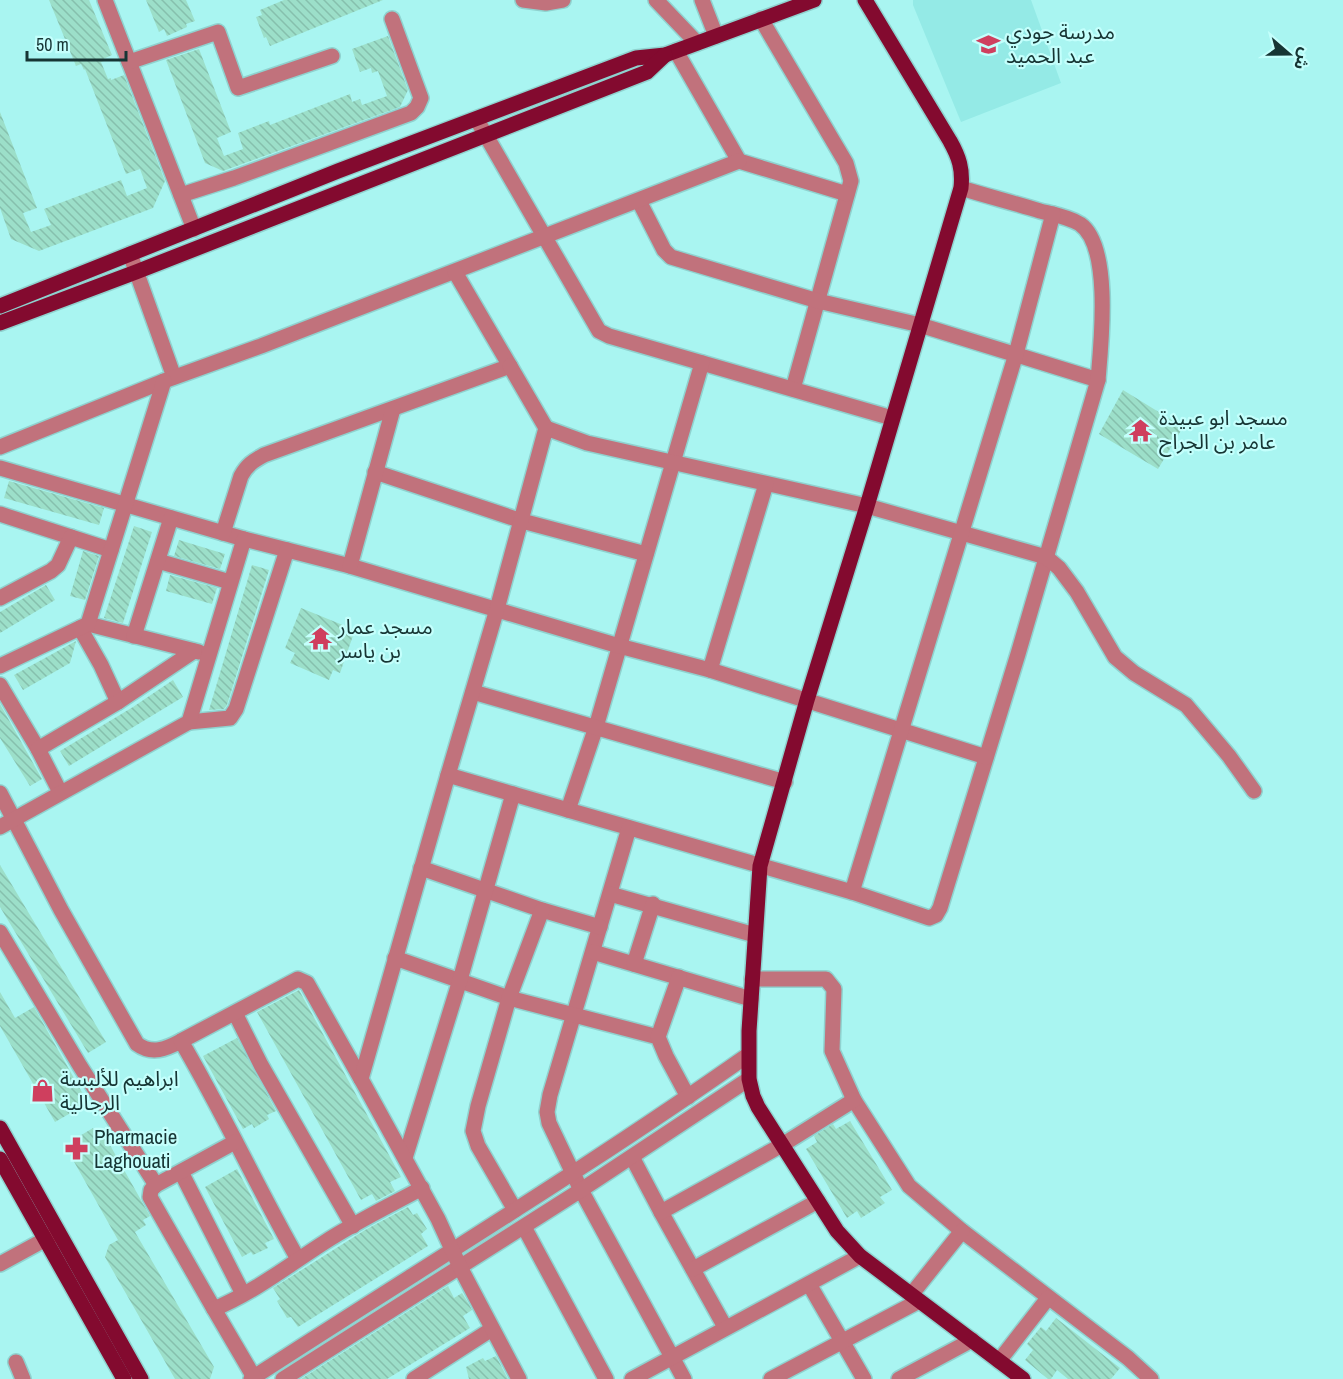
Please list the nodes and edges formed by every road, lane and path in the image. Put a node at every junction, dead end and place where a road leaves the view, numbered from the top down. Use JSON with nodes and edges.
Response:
{"nodes":[{"id":1,"x":105,"y":0,"type":"edge"},
{"id":2,"x":523,"y":0,"type":"edge"},
{"id":3,"x":563,"y":0,"type":"edge"},
{"id":4,"x":656,"y":0,"type":"edge"},
{"id":5,"x":702,"y":0,"type":"edge"},
{"id":6,"x":814,"y":0,"type":"edge"},
{"id":7,"x":865,"y":0,"type":"edge"},
{"id":8,"x":392,"y":19,"type":"dead end"},
{"id":9,"x":761,"y":19,"type":"junction"},
{"id":10,"x":716,"y":36,"type":"junction"},
{"id":11,"x":697,"y":43,"type":"junction"},
{"id":12,"x":670,"y":53,"type":"junction"},
{"id":13,"x":332,"y":56,"type":"dead end"},
{"id":14,"x":129,"y":62,"type":"junction"},
{"id":15,"x":477,"y":120,"type":"junction"},
{"id":16,"x":485,"y":135,"type":"junction"},
{"id":17,"x":739,"y":161,"type":"junction"},
{"id":18,"x":961,"y":188,"type":"junction"},
{"id":19,"x":847,"y":194,"type":"junction"},
{"id":20,"x":181,"y":195,"type":"junction"},
{"id":21,"x":639,"y":201,"type":"junction"},
{"id":22,"x":1053,"y":214,"type":"junction"},
{"id":23,"x":230,"y":215,"type":"junction"},
{"id":24,"x":194,"y":229,"type":"junction"},
{"id":25,"x":236,"y":232,"type":"junction"},
{"id":26,"x":545,"y":235,"type":"junction"},
{"id":27,"x":130,"y":254,"type":"junction"},
{"id":28,"x":136,"y":272,"type":"junction"},
{"id":29,"x":455,"y":272,"type":"junction"},
{"id":30,"x":818,"y":301,"type":"junction"},
{"id":31,"x":1,"y":302,"type":"edge"},
{"id":32,"x":0,"y":323,"type":"edge"},
{"id":33,"x":920,"y":325,"type":"junction"},
{"id":34,"x":1016,"y":354,"type":"junction"},
{"id":35,"x":702,"y":363,"type":"junction"},
{"id":36,"x":510,"y":366,"type":"junction"},
{"id":37,"x":169,"y":379,"type":"junction"},
{"id":38,"x":1098,"y":380,"type":"junction"},
{"id":39,"x":793,"y":389,"type":"junction"},
{"id":40,"x":393,"y":409,"type":"junction"},
{"id":41,"x":892,"y":418,"type":"junction"},
{"id":42,"x":546,"y":428,"type":"junction"},
{"id":43,"x":0,"y":447,"type":"edge"},
{"id":44,"x":672,"y":463,"type":"junction"},
{"id":45,"x":0,"y":468,"type":"edge"},
{"id":46,"x":375,"y":472,"type":"junction"},
{"id":47,"x":766,"y":484,"type":"junction"},
{"id":48,"x":127,"y":505,"type":"junction"},
{"id":49,"x":867,"y":506,"type":"junction"},
{"id":50,"x":0,"y":514,"type":"edge"},
{"id":51,"x":171,"y":518,"type":"junction"},
{"id":52,"x":522,"y":521,"type":"junction"},
{"id":53,"x":961,"y":532,"type":"junction"},
{"id":54,"x":223,"y":533,"type":"junction"},
{"id":55,"x":71,"y":537,"type":"junction"},
{"id":56,"x":244,"y":539,"type":"junction"},
{"id":57,"x":111,"y":550,"type":"junction"},
{"id":58,"x":287,"y":550,"type":"junction"},
{"id":59,"x":646,"y":554,"type":"junction"},
{"id":60,"x":1046,"y":557,"type":"junction"},
{"id":61,"x":158,"y":561,"type":"junction"},
{"id":62,"x":350,"y":566,"type":"junction"},
{"id":63,"x":230,"y":582,"type":"junction"},
{"id":64,"x":0,"y":598,"type":"edge"},
{"id":65,"x":497,"y":609,"type":"junction"},
{"id":66,"x":84,"y":626,"type":"junction"},
{"id":67,"x":134,"y":636,"type":"junction"},
{"id":68,"x":620,"y":646,"type":"junction"},
{"id":69,"x":201,"y":653,"type":"junction"},
{"id":70,"x":0,"y":666,"type":"edge"},
{"id":71,"x":710,"y":670,"type":"junction"},
{"id":72,"x":0,"y":685,"type":"edge"},
{"id":73,"x":473,"y":692,"type":"junction"},
{"id":74,"x":807,"y":700,"type":"junction"},
{"id":75,"x":118,"y":702,"type":"junction"},
{"id":76,"x":189,"y":722,"type":"junction"},
{"id":77,"x":596,"y":727,"type":"junction"},
{"id":78,"x":902,"y":730,"type":"junction"},
{"id":79,"x":38,"y":749,"type":"junction"},
{"id":80,"x":986,"y":757,"type":"junction"},
{"id":81,"x":448,"y":775,"type":"junction"},
{"id":82,"x":785,"y":782,"type":"junction"},
{"id":83,"x":1254,"y":791,"type":"dead end"},
{"id":84,"x":60,"y":792,"type":"junction"},
{"id":85,"x":0,"y":793,"type":"edge"},
{"id":86,"x":513,"y":794,"type":"junction"},
{"id":87,"x":568,"y":810,"type":"junction"},
{"id":88,"x":7,"y":823,"type":"edge"},
{"id":89,"x":629,"y":828,"type":"junction"},
{"id":90,"x":760,"y":866,"type":"junction"},
{"id":91,"x":421,"y":868,"type":"junction"},
{"id":92,"x":486,"y":890,"type":"junction"},
{"id":93,"x":852,"y":892,"type":"junction"},
{"id":94,"x":610,"y":894,"type":"junction"},
{"id":95,"x":653,"y":904,"type":"junction"},
{"id":96,"x":542,"y":910,"type":"junction"},
{"id":97,"x":600,"y":927,"type":"junction"},
{"id":98,"x":0,"y":932,"type":"edge"},
{"id":99,"x":756,"y":935,"type":"junction"},
{"id":100,"x":593,"y":952,"type":"junction"},
{"id":101,"x":395,"y":958,"type":"junction"},
{"id":102,"x":634,"y":963,"type":"junction"},
{"id":103,"x":679,"y":977,"type":"junction"},
{"id":104,"x":752,"y":979,"type":"junction"},
{"id":105,"x":460,"y":980,"type":"junction"},
{"id":106,"x":509,"y":998,"type":"junction"},
{"id":107,"x":751,"y":999,"type":"junction"},
{"id":108,"x":235,"y":1013,"type":"junction"},
{"id":109,"x":573,"y":1014,"type":"junction"},
{"id":110,"x":658,"y":1037,"type":"junction"},
{"id":111,"x":181,"y":1041,"type":"junction"},
{"id":112,"x":748,"y":1055,"type":"junction"},
{"id":113,"x":361,"y":1079,"type":"junction"},
{"id":114,"x":749,"y":1079,"type":"junction"},
{"id":115,"x":688,"y":1097,"type":"junction"},
{"id":116,"x":854,"y":1100,"type":"junction"},
{"id":117,"x":0,"y":1128,"type":"edge"},
{"id":118,"x":235,"y":1142,"type":"junction"},
{"id":119,"x":782,"y":1145,"type":"junction"},
{"id":120,"x":632,"y":1156,"type":"junction"},
{"id":121,"x":405,"y":1158,"type":"junction"},
{"id":122,"x":0,"y":1159,"type":"edge"},
{"id":123,"x":182,"y":1172,"type":"junction"},
{"id":124,"x":573,"y":1172,"type":"junction"},
{"id":125,"x":156,"y":1185,"type":"junction"},
{"id":126,"x":422,"y":1188,"type":"junction"},
{"id":127,"x":581,"y":1190,"type":"junction"},
{"id":128,"x":818,"y":1202,"type":"junction"},
{"id":129,"x":515,"y":1210,"type":"junction"},
{"id":130,"x":661,"y":1212,"type":"junction"},
{"id":131,"x":352,"y":1226,"type":"junction"},
{"id":132,"x":524,"y":1227,"type":"junction"},
{"id":133,"x":962,"y":1231,"type":"junction"},
{"id":134,"x":52,"y":1236,"type":"junction"},
{"id":135,"x":452,"y":1251,"type":"junction"},
{"id":136,"x":860,"y":1256,"type":"junction"},
{"id":137,"x":298,"y":1259,"type":"junction"},
{"id":138,"x":0,"y":1264,"type":"edge"},
{"id":139,"x":460,"y":1267,"type":"junction"},
{"id":140,"x":693,"y":1269,"type":"junction"},
{"id":141,"x":808,"y":1284,"type":"junction"},
{"id":142,"x":243,"y":1294,"type":"junction"},
{"id":143,"x":915,"y":1298,"type":"junction"},
{"id":144,"x":1048,"y":1298,"type":"junction"},
{"id":145,"x":214,"y":1309,"type":"junction"},
{"id":146,"x":725,"y":1327,"type":"junction"},
{"id":147,"x":492,"y":1329,"type":"junction"},
{"id":148,"x":972,"y":1340,"type":"junction"},
{"id":149,"x":843,"y":1341,"type":"junction"},
{"id":150,"x":672,"y":1356,"type":"junction"},
{"id":151,"x":999,"y":1361,"type":"junction"},
{"id":152,"x":16,"y":1362,"type":"dead end"},
{"id":153,"x":431,"y":1374,"type":"edge"},
{"id":154,"x":253,"y":1378,"type":"edge"},
{"id":155,"x":1147,"y":1378,"type":"edge"},
{"id":156,"x":23,"y":1379,"type":"edge"},
{"id":157,"x":124,"y":1379,"type":"edge"},
{"id":158,"x":141,"y":1379,"type":"edge"},
{"id":159,"x":283,"y":1379,"type":"edge"},
{"id":160,"x":414,"y":1379,"type":"edge"},
{"id":161,"x":519,"y":1379,"type":"edge"},
{"id":162,"x":606,"y":1379,"type":"edge"},
{"id":163,"x":632,"y":1379,"type":"edge"},
{"id":164,"x":684,"y":1379,"type":"edge"},
{"id":165,"x":771,"y":1379,"type":"edge"},
{"id":166,"x":864,"y":1379,"type":"edge"},
{"id":167,"x":899,"y":1379,"type":"edge"},
{"id":168,"x":1023,"y":1379,"type":"edge"}],
"edges":[{"from":1,"to":14,"type":"street"},
{"from":2,"to":3,"type":"street"},
{"from":4,"to":11,"type":"street"},
{"from":5,"to":10,"type":"street"},
{"from":6,"to":9,"type":"main road"},
{"from":7,"to":18,"type":"main road"},
{"from":8,"to":20,"type":"street"},
{"from":9,"to":10,"type":"main road"},
{"from":9,"to":19,"type":"street"},
{"from":10,"to":11,"type":"main road"},
{"from":11,"to":12,"type":"main road"},
{"from":12,"to":15,"type":"main road"},
{"from":12,"to":16,"type":"main road"},
{"from":12,"to":17,"type":"street"},
{"from":13,"to":14,"type":"street"},
{"from":14,"to":20,"type":"street"},
{"from":15,"to":16,"type":"street"},
{"from":15,"to":23,"type":"main road"},
{"from":16,"to":25,"type":"main road"},
{"from":16,"to":26,"type":"street"},
{"from":17,"to":19,"type":"street"},
{"from":17,"to":21,"type":"street"},
{"from":18,"to":22,"type":"street"},
{"from":18,"to":33,"type":"main road"},
{"from":19,"to":30,"type":"street"},
{"from":20,"to":24,"type":"street"},
{"from":21,"to":26,"type":"street"},
{"from":21,"to":30,"type":"street"},
{"from":22,"to":34,"type":"street"},
{"from":22,"to":38,"type":"street"},
{"from":23,"to":24,"type":"main road"},
{"from":23,"to":25,"type":"main road"},
{"from":24,"to":27,"type":"main road"},
{"from":25,"to":28,"type":"main road"},
{"from":26,"to":29,"type":"street"},
{"from":26,"to":35,"type":"street"},
{"from":27,"to":28,"type":"street"},
{"from":27,"to":31,"type":"main road"},
{"from":28,"to":32,"type":"main road"},
{"from":28,"to":37,"type":"street"},
{"from":29,"to":36,"type":"street"},
{"from":29,"to":37,"type":"street"},
{"from":30,"to":33,"type":"street"},
{"from":30,"to":39,"type":"street"},
{"from":33,"to":34,"type":"street"},
{"from":33,"to":41,"type":"main road"},
{"from":34,"to":38,"type":"street"},
{"from":34,"to":53,"type":"street"},
{"from":35,"to":39,"type":"street"},
{"from":35,"to":44,"type":"street"},
{"from":36,"to":40,"type":"street"},
{"from":36,"to":42,"type":"street"},
{"from":37,"to":43,"type":"street"},
{"from":37,"to":48,"type":"street"},
{"from":38,"to":60,"type":"street"},
{"from":39,"to":41,"type":"street"},
{"from":40,"to":46,"type":"street"},
{"from":40,"to":54,"type":"street"},
{"from":41,"to":49,"type":"main road"},
{"from":42,"to":44,"type":"street"},
{"from":42,"to":52,"type":"street"},
{"from":44,"to":47,"type":"street"},
{"from":44,"to":59,"type":"street"},
{"from":45,"to":48,"type":"street"},
{"from":46,"to":52,"type":"street"},
{"from":46,"to":62,"type":"street"},
{"from":47,"to":49,"type":"street"},
{"from":47,"to":71,"type":"street"},
{"from":48,"to":51,"type":"street"},
{"from":48,"to":57,"type":"street"},
{"from":49,"to":53,"type":"street"},
{"from":49,"to":74,"type":"main road"},
{"from":50,"to":55,"type":"street"},
{"from":51,"to":54,"type":"street"},
{"from":51,"to":61,"type":"street"},
{"from":52,"to":59,"type":"street"},
{"from":52,"to":65,"type":"street"},
{"from":53,"to":60,"type":"street"},
{"from":53,"to":78,"type":"street"},
{"from":54,"to":56,"type":"street"},
{"from":55,"to":57,"type":"street"},
{"from":55,"to":64,"type":"street"},
{"from":56,"to":58,"type":"street"},
{"from":56,"to":63,"type":"street"},
{"from":57,"to":66,"type":"street"},
{"from":58,"to":62,"type":"street"},
{"from":58,"to":76,"type":"street"},
{"from":59,"to":68,"type":"street"},
{"from":60,"to":80,"type":"street"},
{"from":60,"to":83,"type":"street"},
{"from":61,"to":63,"type":"street"},
{"from":61,"to":67,"type":"street"},
{"from":62,"to":65,"type":"street"},
{"from":63,"to":69,"type":"street"},
{"from":65,"to":68,"type":"street"},
{"from":65,"to":73,"type":"street"},
{"from":66,"to":67,"type":"street"},
{"from":66,"to":70,"type":"street"},
{"from":66,"to":75,"type":"street"},
{"from":67,"to":69,"type":"street"},
{"from":68,"to":71,"type":"street"},
{"from":68,"to":77,"type":"street"},
{"from":69,"to":75,"type":"street"},
{"from":69,"to":76,"type":"street"},
{"from":71,"to":74,"type":"street"},
{"from":72,"to":79,"type":"street"},
{"from":73,"to":77,"type":"street"},
{"from":73,"to":81,"type":"street"},
{"from":74,"to":78,"type":"street"},
{"from":74,"to":82,"type":"main road"},
{"from":75,"to":79,"type":"street"},
{"from":76,"to":84,"type":"street"},
{"from":77,"to":82,"type":"street"},
{"from":77,"to":87,"type":"street"},
{"from":78,"to":80,"type":"street"},
{"from":78,"to":93,"type":"street"},
{"from":79,"to":84,"type":"street"},
{"from":80,"to":93,"type":"street"},
{"from":81,"to":86,"type":"street"},
{"from":81,"to":91,"type":"street"},
{"from":82,"to":90,"type":"main road"},
{"from":84,"to":88,"type":"street"},
{"from":85,"to":88,"type":"street"},
{"from":86,"to":87,"type":"street"},
{"from":86,"to":92,"type":"street"},
{"from":87,"to":89,"type":"street"},
{"from":88,"to":111,"type":"street"},
{"from":89,"to":90,"type":"street"},
{"from":89,"to":94,"type":"street"},
{"from":90,"to":93,"type":"street"},
{"from":90,"to":99,"type":"main road"},
{"from":91,"to":92,"type":"street"},
{"from":91,"to":101,"type":"street"},
{"from":92,"to":96,"type":"street"},
{"from":92,"to":105,"type":"street"},
{"from":94,"to":95,"type":"street"},
{"from":94,"to":97,"type":"street"},
{"from":95,"to":99,"type":"street"},
{"from":95,"to":102,"type":"street"},
{"from":96,"to":97,"type":"street"},
{"from":96,"to":106,"type":"street"},
{"from":97,"to":100,"type":"street"},
{"from":98,"to":125,"type":"street"},
{"from":99,"to":104,"type":"main road"},
{"from":100,"to":102,"type":"street"},
{"from":100,"to":109,"type":"street"},
{"from":101,"to":105,"type":"street"},
{"from":101,"to":113,"type":"street"},
{"from":102,"to":103,"type":"street"},
{"from":103,"to":107,"type":"street"},
{"from":103,"to":110,"type":"street"},
{"from":104,"to":107,"type":"main road"},
{"from":104,"to":116,"type":"street"},
{"from":105,"to":106,"type":"street"},
{"from":105,"to":121,"type":"street"},
{"from":106,"to":109,"type":"street"},
{"from":106,"to":129,"type":"street"},
{"from":107,"to":112,"type":"main road"},
{"from":108,"to":111,"type":"street"},
{"from":108,"to":113,"type":"street"},
{"from":108,"to":131,"type":"street"},
{"from":109,"to":110,"type":"street"},
{"from":109,"to":124,"type":"street"},
{"from":110,"to":115,"type":"street"},
{"from":111,"to":118,"type":"street"},
{"from":112,"to":114,"type":"main road"},
{"from":112,"to":115,"type":"street"},
{"from":113,"to":121,"type":"street"},
{"from":114,"to":119,"type":"main road"},
{"from":114,"to":120,"type":"street"},
{"from":115,"to":124,"type":"street"},
{"from":116,"to":119,"type":"street"},
{"from":116,"to":133,"type":"street"},
{"from":117,"to":134,"type":"main road"},
{"from":118,"to":123,"type":"street"},
{"from":118,"to":137,"type":"street"},
{"from":119,"to":128,"type":"main road"},
{"from":119,"to":130,"type":"street"},
{"from":120,"to":127,"type":"street"},
{"from":120,"to":130,"type":"street"},
{"from":121,"to":126,"type":"street"},
{"from":122,"to":134,"type":"main road"},
{"from":123,"to":125,"type":"street"},
{"from":123,"to":142,"type":"street"},
{"from":124,"to":127,"type":"street"},
{"from":124,"to":129,"type":"street"},
{"from":125,"to":145,"type":"street"},
{"from":126,"to":131,"type":"street"},
{"from":126,"to":135,"type":"street"},
{"from":127,"to":132,"type":"street"},
{"from":127,"to":150,"type":"street"},
{"from":128,"to":136,"type":"main road"},
{"from":128,"to":140,"type":"street"},
{"from":129,"to":135,"type":"street"},
{"from":130,"to":140,"type":"street"},
{"from":131,"to":137,"type":"street"},
{"from":132,"to":139,"type":"street"},
{"from":132,"to":162,"type":"street"},
{"from":133,"to":143,"type":"street"},
{"from":133,"to":144,"type":"street"},
{"from":134,"to":138,"type":"street"},
{"from":134,"to":157,"type":"main road"},
{"from":134,"to":158,"type":"main road"},
{"from":135,"to":139,"type":"street"},
{"from":135,"to":154,"type":"street"},
{"from":136,"to":141,"type":"street"},
{"from":136,"to":143,"type":"main road"},
{"from":137,"to":142,"type":"street"},
{"from":139,"to":147,"type":"street"},
{"from":139,"to":159,"type":"street"},
{"from":140,"to":146,"type":"street"},
{"from":141,"to":146,"type":"street"},
{"from":141,"to":149,"type":"street"},
{"from":142,"to":145,"type":"street"},
{"from":143,"to":148,"type":"main road"},
{"from":143,"to":149,"type":"street"},
{"from":144,"to":151,"type":"street"},
{"from":144,"to":155,"type":"street"},
{"from":145,"to":154,"type":"street"},
{"from":146,"to":150,"type":"street"},
{"from":147,"to":153,"type":"street"},
{"from":147,"to":161,"type":"street"},
{"from":148,"to":151,"type":"main road"},
{"from":148,"to":167,"type":"street"},
{"from":149,"to":165,"type":"street"},
{"from":149,"to":166,"type":"street"},
{"from":150,"to":163,"type":"street"},
{"from":150,"to":164,"type":"street"},
{"from":151,"to":168,"type":"main road"},
{"from":152,"to":156,"type":"street"},
{"from":153,"to":160,"type":"street"}]}
